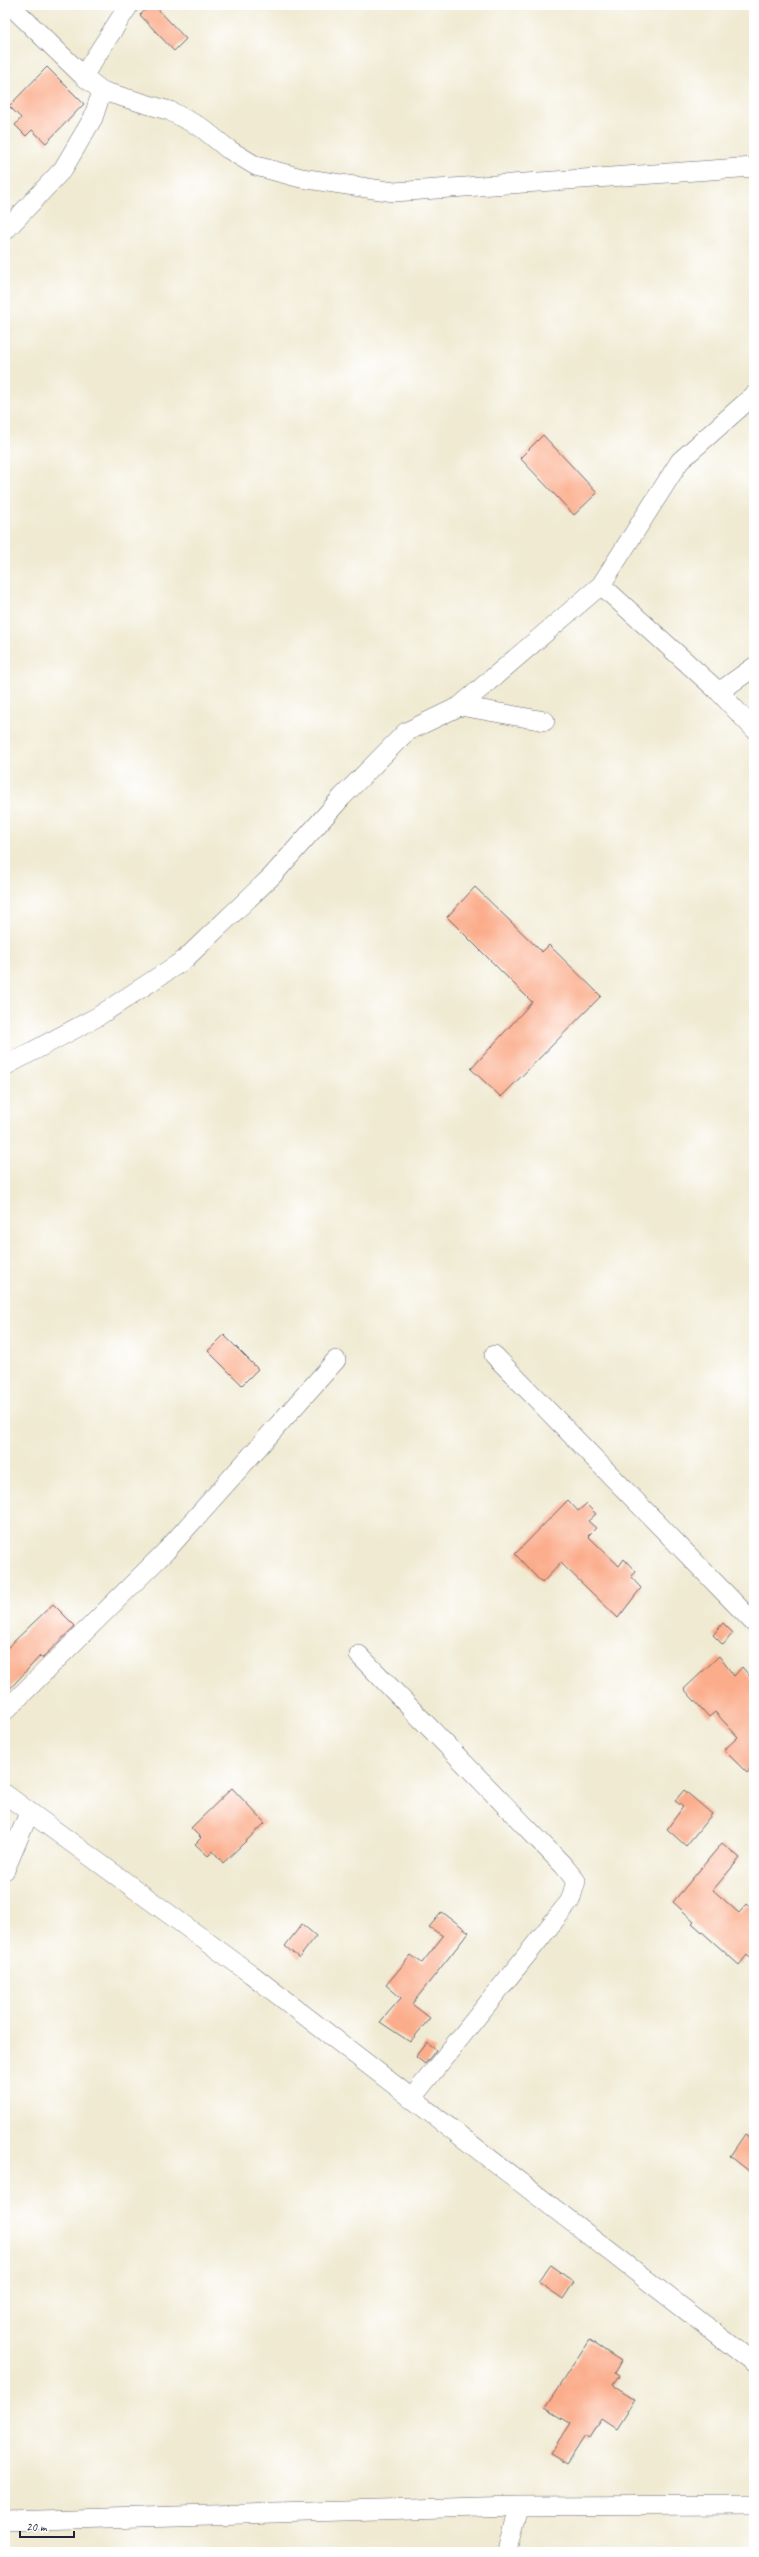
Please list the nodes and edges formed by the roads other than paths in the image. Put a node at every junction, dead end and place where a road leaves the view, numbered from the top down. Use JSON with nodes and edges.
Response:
{"nodes":[{"id":1,"x":10,"y":5,"type":"edge"},
{"id":2,"x":129,"y":5,"type":"edge"},
{"id":3,"x":83,"y":76,"type":"junction"},
{"id":4,"x":102,"y":91,"type":"junction"},
{"id":5,"x":754,"y":167,"type":"edge"},
{"id":6,"x":5,"y":231,"type":"edge"},
{"id":7,"x":754,"y":395,"type":"edge"},
{"id":8,"x":601,"y":585,"type":"junction"},
{"id":9,"x":754,"y":667,"type":"edge"},
{"id":10,"x":719,"y":692,"type":"junction"},
{"id":11,"x":460,"y":706,"type":"junction"},
{"id":12,"x":545,"y":721,"type":"dead end"},
{"id":13,"x":754,"y":729,"type":"edge"},
{"id":14,"x":5,"y":1066,"type":"edge"},
{"id":15,"x":494,"y":1355,"type":"dead end"},
{"id":16,"x":336,"y":1360,"type":"dead end"},
{"id":17,"x":754,"y":1623,"type":"edge"},
{"id":18,"x":359,"y":1655,"type":"dead end"},
{"id":19,"x":5,"y":1711,"type":"edge"},
{"id":20,"x":5,"y":1794,"type":"edge"},
{"id":21,"x":29,"y":1813,"type":"junction"},
{"id":22,"x":5,"y":1870,"type":"edge"},
{"id":23,"x":411,"y":2099,"type":"junction"},
{"id":24,"x":754,"y":2363,"type":"edge"},
{"id":25,"x":754,"y":2505,"type":"edge"},
{"id":26,"x":518,"y":2506,"type":"junction"},
{"id":27,"x":5,"y":2521,"type":"edge"},
{"id":28,"x":507,"y":2552,"type":"edge"}],
"edges":[{"from":1,"to":3,"type":"street"},
{"from":2,"to":3,"type":"street"},
{"from":3,"to":4,"type":"street"},
{"from":4,"to":5,"type":"street"},
{"from":4,"to":6,"type":"street"},
{"from":7,"to":8,"type":"street"},
{"from":8,"to":10,"type":"street"},
{"from":8,"to":11,"type":"street"},
{"from":9,"to":10,"type":"street"},
{"from":10,"to":13,"type":"street"},
{"from":11,"to":12,"type":"street"},
{"from":11,"to":14,"type":"street"},
{"from":15,"to":17,"type":"street"},
{"from":16,"to":19,"type":"street"},
{"from":18,"to":23,"type":"street"},
{"from":20,"to":21,"type":"street"},
{"from":21,"to":22,"type":"street"},
{"from":21,"to":23,"type":"street"},
{"from":23,"to":24,"type":"street"},
{"from":25,"to":26,"type":"street"},
{"from":26,"to":27,"type":"street"},
{"from":26,"to":28,"type":"street"}]}
